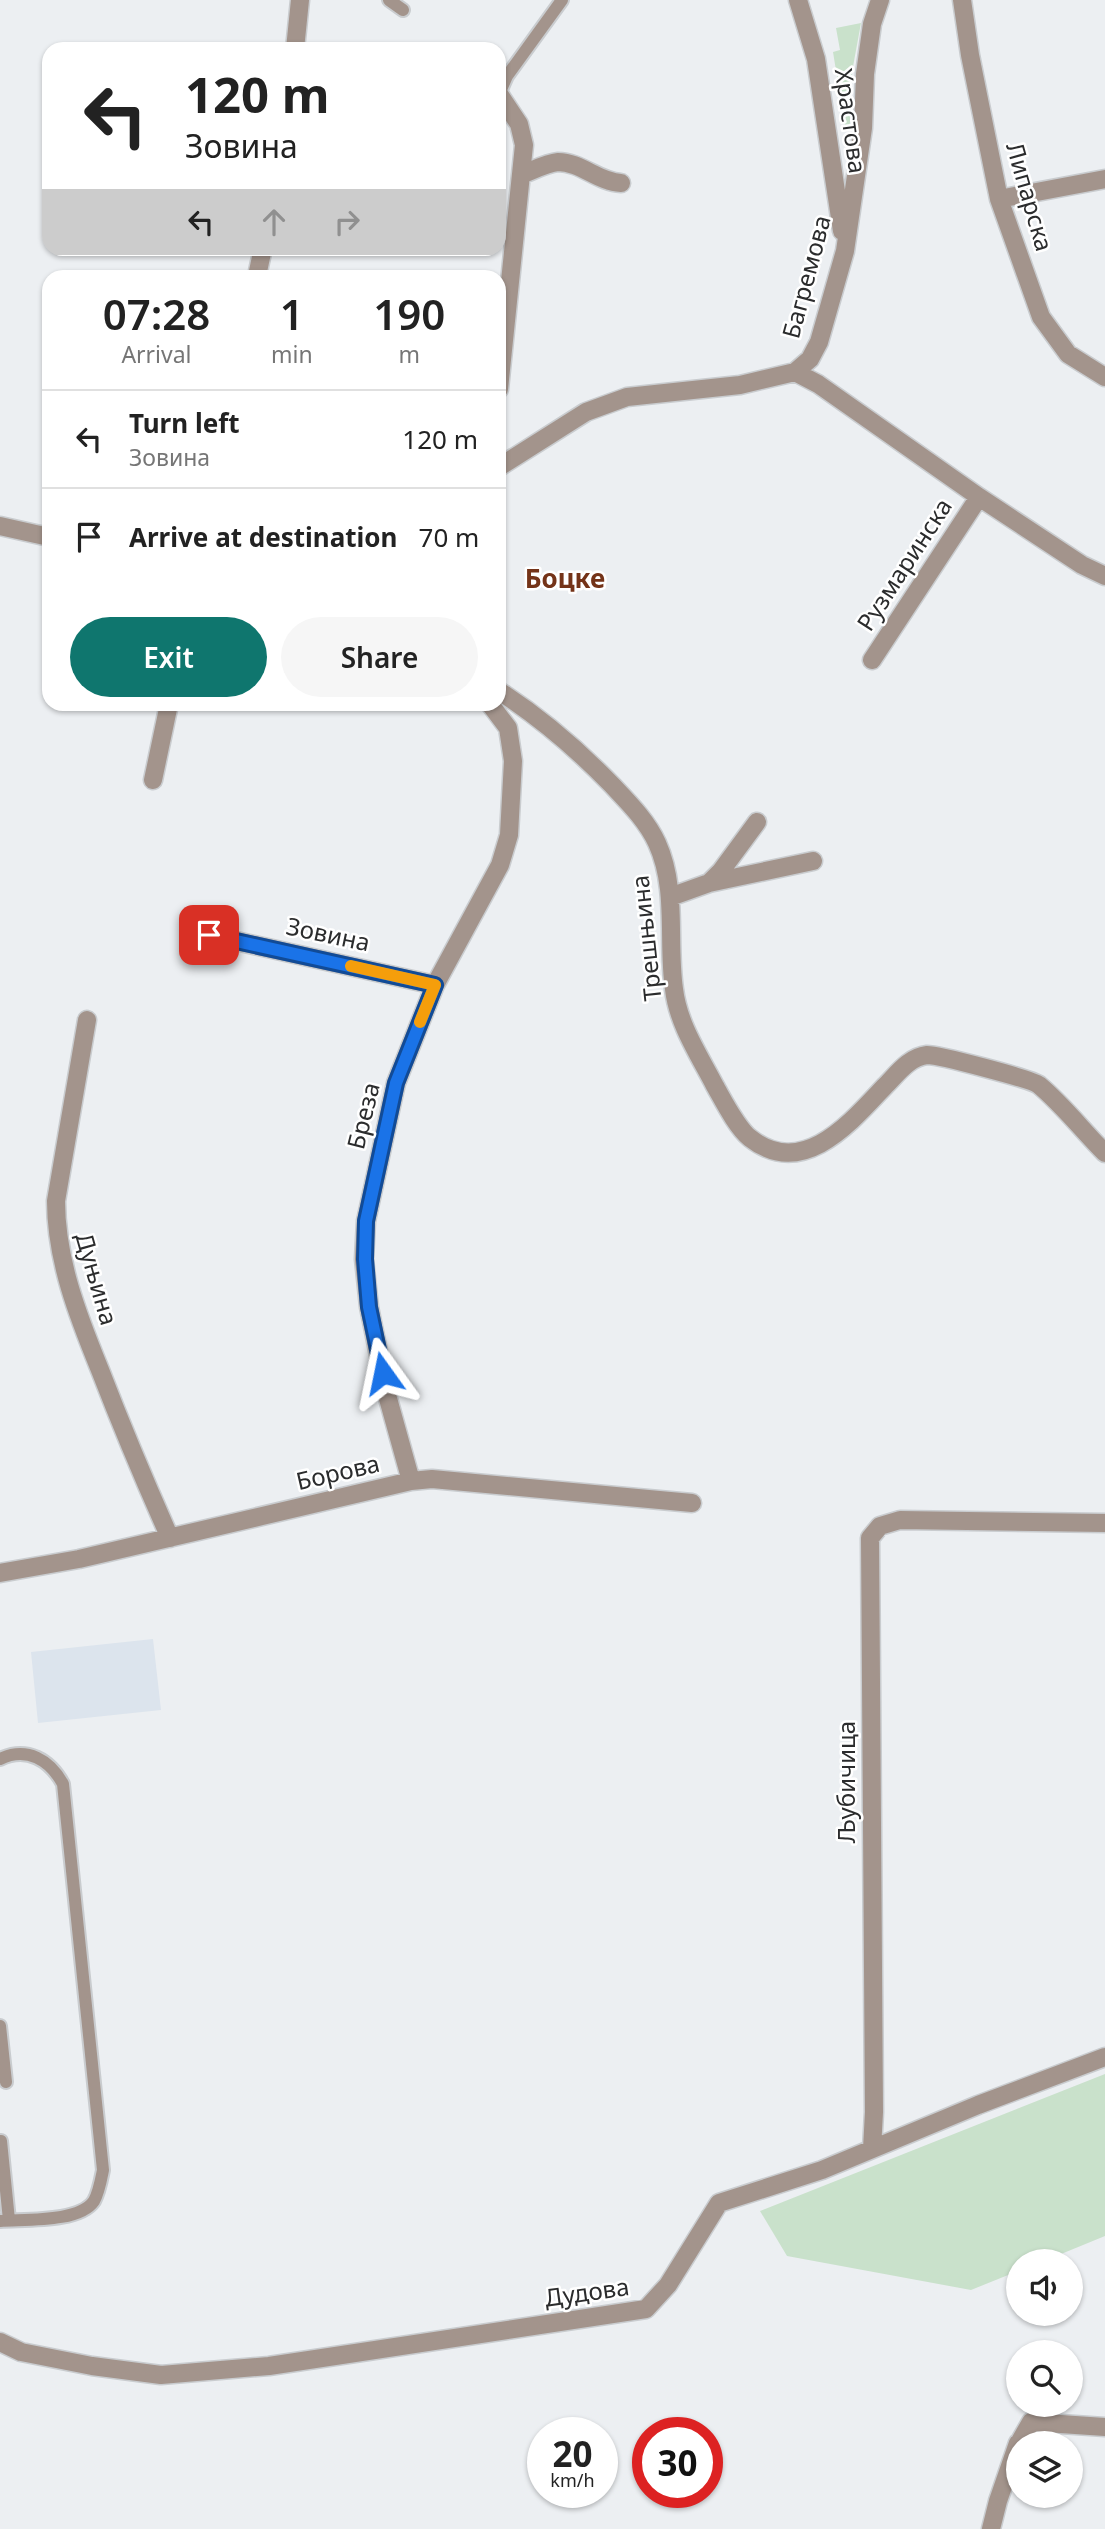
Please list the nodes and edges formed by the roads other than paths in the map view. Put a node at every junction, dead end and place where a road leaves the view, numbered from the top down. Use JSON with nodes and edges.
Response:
{"nodes":[{"id":1,"x":300,"y":0,"type":"edge"},
{"id":2,"x":388,"y":0,"type":"edge"},
{"id":3,"x":562,"y":0,"type":"edge"},
{"id":4,"x":798,"y":0,"type":"edge"},
{"id":5,"x":880,"y":0,"type":"edge"},
{"id":6,"x":962,"y":0,"type":"edge"},
{"id":7,"x":403,"y":10,"type":"dead end"},
{"id":8,"x":296,"y":42,"type":"edge"},
{"id":9,"x":506,"y":78,"type":"edge"},
{"id":10,"x":506,"y":104,"type":"edge"},
{"id":11,"x":521,"y":176,"type":"junction"},
{"id":12,"x":1105,"y":178,"type":"edge"},
{"id":13,"x":621,"y":183,"type":"dead end"},
{"id":14,"x":999,"y":199,"type":"junction"},
{"id":15,"x":845,"y":251,"type":"junction"},
{"id":16,"x":506,"y":321,"type":"edge"},
{"id":17,"x":795,"y":372,"type":"junction"},
{"id":18,"x":1105,"y":377,"type":"edge"},
{"id":19,"x":506,"y":463,"type":"edge"},
{"id":20,"x":979,"y":497,"type":"junction"},
{"id":21,"x":0,"y":526,"type":"edge"},
{"id":22,"x":42,"y":535,"type":"edge"},
{"id":23,"x":1105,"y":576,"type":"edge"},
{"id":24,"x":872,"y":660,"type":"dead end"},
{"id":25,"x":506,"y":696,"type":"edge"},
{"id":26,"x":168,"y":711,"type":"edge"},
{"id":27,"x":495,"y":711,"type":"edge"},
{"id":28,"x":153,"y":780,"type":"dead end"},
{"id":29,"x":757,"y":822,"type":"dead end"},
{"id":30,"x":813,"y":861,"type":"dead end"},
{"id":31,"x":709,"y":883,"type":"junction"},
{"id":32,"x":670,"y":897,"type":"junction"},
{"id":33,"x":209,"y":935,"type":"dead end"},
{"id":34,"x":435,"y":985,"type":"junction"},
{"id":35,"x":87,"y":1020,"type":"dead end"},
{"id":36,"x":1105,"y":1153,"type":"edge"},
{"id":37,"x":411,"y":1481,"type":"junction"},
{"id":38,"x":692,"y":1503,"type":"dead end"},
{"id":39,"x":1105,"y":1523,"type":"edge"},
{"id":40,"x":170,"y":1538,"type":"junction"},
{"id":41,"x":0,"y":1573,"type":"edge"},
{"id":42,"x":0,"y":1759,"type":"edge"},
{"id":43,"x":0,"y":2026,"type":"edge"},
{"id":44,"x":1105,"y":2057,"type":"edge"},
{"id":45,"x":6,"y":2082,"type":"dead end"},
{"id":46,"x":1,"y":2141,"type":"edge"},
{"id":47,"x":872,"y":2149,"type":"junction"},
{"id":48,"x":5,"y":2220,"type":"edge"},
{"id":49,"x":0,"y":2342,"type":"edge"},
{"id":50,"x":1105,"y":2427,"type":"edge"},
{"id":51,"x":1025,"y":2431,"type":"edge"},
{"id":52,"x":1006,"y":2478,"type":"edge"},
{"id":53,"x":991,"y":2529,"type":"edge"}],
"edges":[{"from":1,"to":8,"type":"street"},
{"from":2,"to":7,"type":"lane"},
{"from":3,"to":9,"type":"lane"},
{"from":4,"to":15,"type":"street","name":"Храстова"},
{"from":5,"to":15,"type":"street","name":"Багремова"},
{"from":6,"to":14,"type":"street","name":"Липарска"},
{"from":10,"to":11,"type":"street"},
{"from":11,"to":13,"type":"street"},
{"from":11,"to":16,"type":"street"},
{"from":12,"to":14,"type":"street"},
{"from":14,"to":18,"type":"street","name":"Липарска"},
{"from":15,"to":17,"type":"street","name":"Багремова"},
{"from":17,"to":19,"type":"street","name":"Багремова"},
{"from":17,"to":20,"type":"street"},
{"from":20,"to":23,"type":"street"},
{"from":20,"to":24,"type":"street","name":"Рузмаринска"},
{"from":21,"to":22,"type":"street"},
{"from":25,"to":32,"type":"street","name":"Трешњина"},
{"from":26,"to":28,"type":"street"},
{"from":27,"to":34,"type":"street","name":"Бреза"},
{"from":29,"to":31,"type":"street"},
{"from":30,"to":31,"type":"street"},
{"from":31,"to":32,"type":"street"},
{"from":32,"to":36,"type":"street","name":"Трешњина"},
{"from":33,"to":34,"type":"street","name":"Зовина"},
{"from":34,"to":37,"type":"street","name":"Бреза"},
{"from":35,"to":40,"type":"street","name":"Дуњина"},
{"from":37,"to":38,"type":"street","name":"Борова"},
{"from":37,"to":40,"type":"street","name":"Борова"},
{"from":39,"to":47,"type":"street","name":"Љубичица"},
{"from":40,"to":41,"type":"street","name":"Борова"},
{"from":42,"to":48,"type":"lane"},
{"from":43,"to":45,"type":"lane"},
{"from":44,"to":47,"type":"street","name":"Дудова"},
{"from":46,"to":48,"type":"lane"},
{"from":47,"to":49,"type":"street","name":"Дудова"},
{"from":50,"to":51,"type":"street"},
{"from":52,"to":53,"type":"street"}]}
